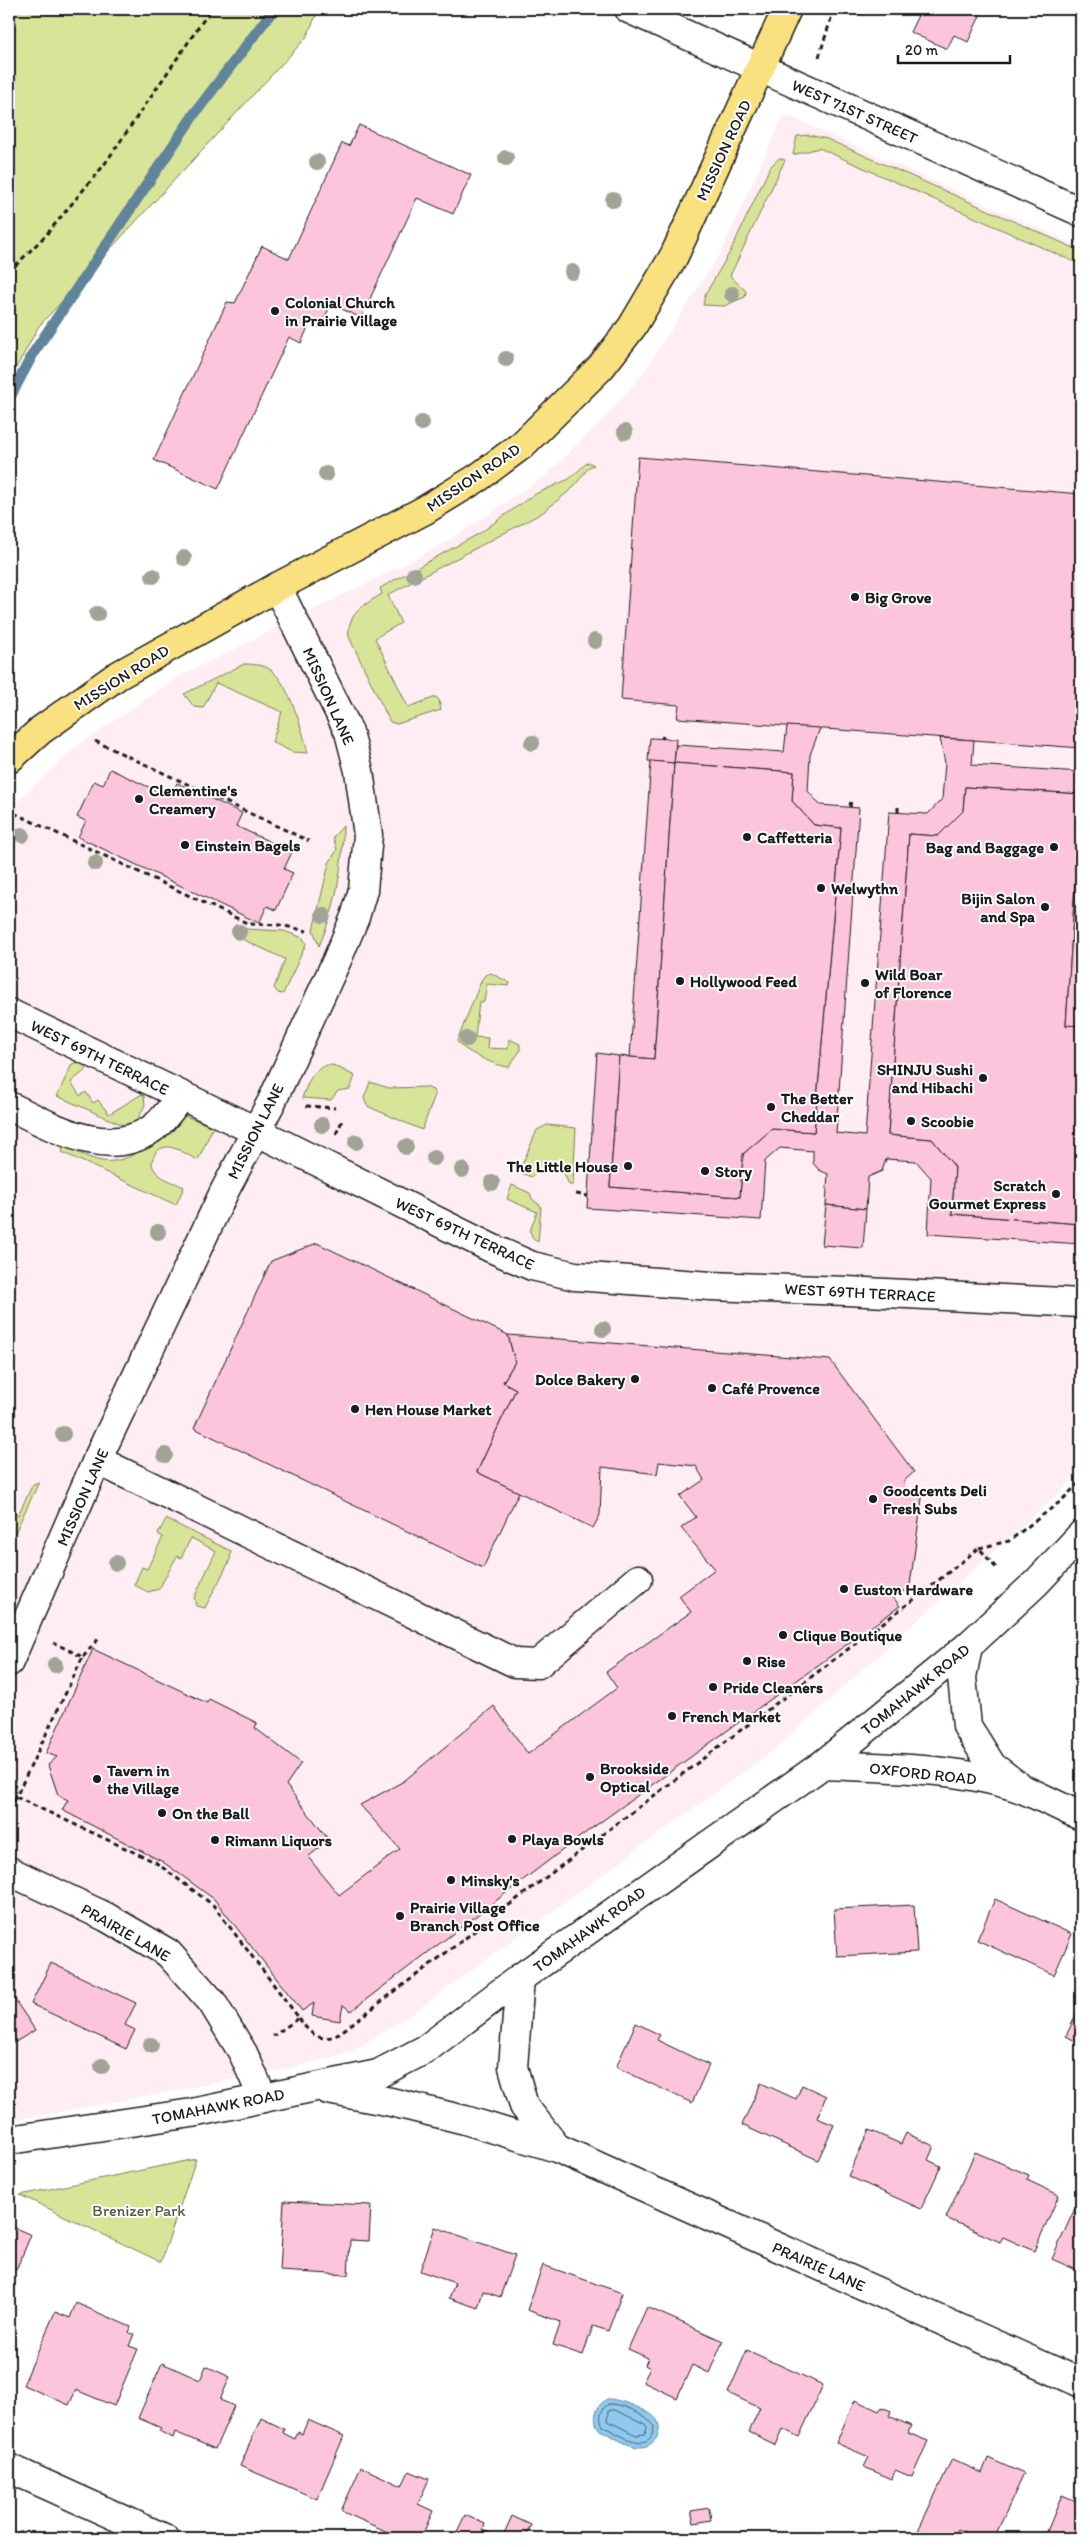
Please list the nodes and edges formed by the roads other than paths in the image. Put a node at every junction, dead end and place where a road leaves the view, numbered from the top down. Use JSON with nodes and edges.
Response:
{"nodes":[{"id":1,"x":629,"y":9,"type":"edge"},
{"id":2,"x":787,"y":9,"type":"edge"},
{"id":3,"x":760,"y":68,"type":"junction"},
{"id":4,"x":1081,"y":212,"type":"edge"},
{"id":5,"x":277,"y":587,"type":"junction"},
{"id":6,"x":9,"y":760,"type":"edge"},
{"id":7,"x":9,"y":1013,"type":"edge"},
{"id":8,"x":181,"y":1096,"type":"junction"},
{"id":9,"x":9,"y":1106,"type":"edge"},
{"id":10,"x":256,"y":1131,"type":"junction"},
{"id":11,"x":1081,"y":1303,"type":"edge"},
{"id":12,"x":97,"y":1460,"type":"junction"},
{"id":13,"x":1081,"y":1535,"type":"edge"},
{"id":14,"x":638,"y":1579,"type":"dead end"},
{"id":15,"x":968,"y":1646,"type":"junction"},
{"id":16,"x":9,"y":1662,"type":"edge"},
{"id":17,"x":822,"y":1765,"type":"junction"},
{"id":18,"x":1022,"y":1789,"type":"junction"},
{"id":19,"x":1081,"y":1816,"type":"edge"},
{"id":20,"x":9,"y":1871,"type":"edge"},
{"id":21,"x":520,"y":1978,"type":"junction"},
{"id":22,"x":316,"y":2088,"type":"junction"},
{"id":23,"x":263,"y":2098,"type":"junction"},
{"id":24,"x":9,"y":2140,"type":"edge"},
{"id":25,"x":557,"y":2148,"type":"junction"},
{"id":26,"x":1081,"y":2384,"type":"edge"},
{"id":27,"x":9,"y":2468,"type":"edge"},
{"id":28,"x":164,"y":2538,"type":"edge"}],
"edges":[{"from":1,"to":3,"type":"street","name":"WEST 71ST STREET"},
{"from":2,"to":3,"type":"main road","name":"MISSION ROAD"},
{"from":3,"to":4,"type":"street","name":"WEST 71ST STREET"},
{"from":3,"to":5,"type":"main road","name":"MISSION ROAD"},
{"from":5,"to":6,"type":"main road","name":"MISSION ROAD"},
{"from":5,"to":10,"type":"street","name":"MISSION LANE"},
{"from":7,"to":8,"type":"street","name":"WEST 69TH TERRACE"},
{"from":8,"to":9,"type":"street"},
{"from":8,"to":10,"type":"street","name":"WEST 69TH TERRACE"},
{"from":10,"to":11,"type":"street","name":"WEST 69TH TERRACE"},
{"from":10,"to":12,"type":"street","name":"MISSION LANE"},
{"from":12,"to":14,"type":"street"},
{"from":12,"to":16,"type":"street","name":"MISSION LANE"},
{"from":13,"to":15,"type":"street","name":"TOMAHAWK ROAD"},
{"from":15,"to":17,"type":"street","name":"TOMAHAWK ROAD"},
{"from":15,"to":18,"type":"street","name":"OXFORD ROAD"},
{"from":17,"to":18,"type":"street","name":"OXFORD ROAD"},
{"from":17,"to":21,"type":"street","name":"TOMAHAWK ROAD"},
{"from":18,"to":19,"type":"street","name":"OXFORD ROAD"},
{"from":20,"to":23,"type":"street","name":"PRAIRIE LANE"},
{"from":21,"to":22,"type":"street","name":"TOMAHAWK ROAD"},
{"from":21,"to":25,"type":"street","name":"PRAIRIE LANE"},
{"from":22,"to":23,"type":"street","name":"TOMAHAWK ROAD"},
{"from":22,"to":25,"type":"street","name":"PRAIRIE LANE"},
{"from":23,"to":24,"type":"street","name":"TOMAHAWK ROAD"},
{"from":25,"to":26,"type":"street","name":"PRAIRIE LANE"},
{"from":27,"to":28,"type":"street"}]}
